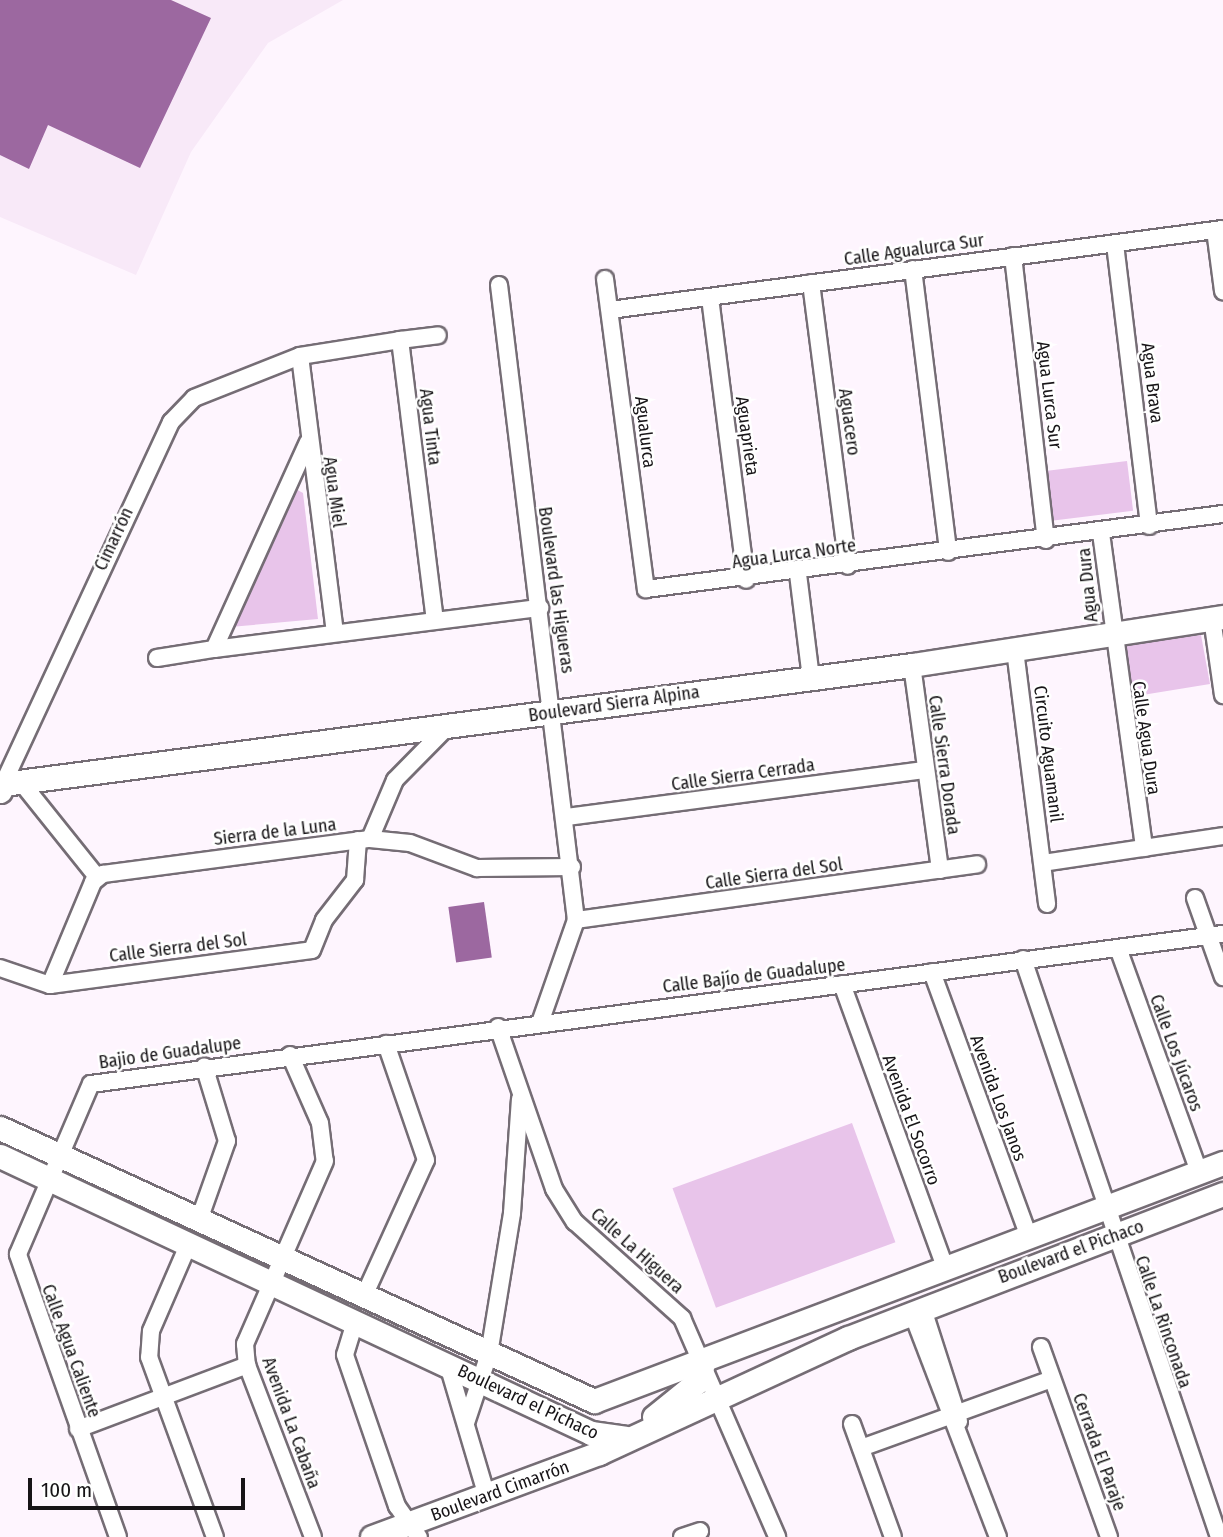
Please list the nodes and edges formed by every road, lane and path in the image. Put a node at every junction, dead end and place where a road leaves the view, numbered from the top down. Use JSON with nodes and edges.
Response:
{"nodes":[{"id":1,"x":1219,"y":230,"type":"edge"},
{"id":2,"x":1115,"y":244,"type":"junction"},
{"id":3,"x":1013,"y":256,"type":"junction"},
{"id":4,"x":913,"y":269,"type":"junction"},
{"id":5,"x":606,"y":279,"type":"dead end"},
{"id":6,"x":811,"y":283,"type":"junction"},
{"id":7,"x":499,"y":285,"type":"dead end"},
{"id":8,"x":1223,"y":291,"type":"edge"},
{"id":9,"x":710,"y":298,"type":"junction"},
{"id":10,"x":610,"y":310,"type":"junction"},
{"id":11,"x":438,"y":335,"type":"dead end"},
{"id":12,"x":400,"y":340,"type":"junction"},
{"id":13,"x":300,"y":356,"type":"junction"},
{"id":14,"x":308,"y":442,"type":"junction"},
{"id":15,"x":1223,"y":514,"type":"edge"},
{"id":16,"x":1149,"y":526,"type":"junction"},
{"id":17,"x":1101,"y":533,"type":"junction"},
{"id":18,"x":1045,"y":540,"type":"junction"},
{"id":19,"x":948,"y":552,"type":"junction"},
{"id":20,"x":848,"y":566,"type":"junction"},
{"id":21,"x":798,"y":574,"type":"junction"},
{"id":22,"x":746,"y":580,"type":"junction"},
{"id":23,"x":646,"y":589,"type":"joint"},
{"id":24,"x":540,"y":608,"type":"junction"},
{"id":25,"x":1218,"y":618,"type":"edge"},
{"id":26,"x":435,"y":620,"type":"junction"},
{"id":27,"x":335,"y":633,"type":"junction"},
{"id":28,"x":1112,"y":634,"type":"junction"},
{"id":29,"x":214,"y":649,"type":"junction"},
{"id":30,"x":1015,"y":649,"type":"junction"},
{"id":31,"x":157,"y":658,"type":"dead end"},
{"id":32,"x":912,"y":665,"type":"junction"},
{"id":33,"x":811,"y":678,"type":"junction"},
{"id":34,"x":1223,"y":695,"type":"edge"},
{"id":35,"x":552,"y":712,"type":"junction"},
{"id":36,"x":448,"y":726,"type":"junction"},
{"id":37,"x":924,"y":770,"type":"junction"},
{"id":38,"x":8,"y":786,"type":"edge"},
{"id":39,"x":567,"y":817,"type":"junction"},
{"id":40,"x":1223,"y":836,"type":"edge"},
{"id":41,"x":364,"y":839,"type":"junction"},
{"id":42,"x":1144,"y":848,"type":"junction"},
{"id":43,"x":1043,"y":863,"type":"junction"},
{"id":44,"x":977,"y":864,"type":"dead end"},
{"id":45,"x":572,"y":867,"type":"junction"},
{"id":46,"x":940,"y":870,"type":"junction"},
{"id":47,"x":97,"y":877,"type":"junction"},
{"id":48,"x":1195,"y":898,"type":"dead end"},
{"id":49,"x":1047,"y":904,"type":"dead end"},
{"id":50,"x":576,"y":920,"type":"junction"},
{"id":51,"x":1215,"y":935,"type":"edge"},
{"id":52,"x":1118,"y":948,"type":"junction"},
{"id":53,"x":1023,"y":959,"type":"junction"},
{"id":54,"x":0,"y":968,"type":"edge"},
{"id":55,"x":932,"y":972,"type":"junction"},
{"id":56,"x":1223,"y":977,"type":"edge"},
{"id":57,"x":842,"y":984,"type":"junction"},
{"id":58,"x":50,"y":985,"type":"junction"},
{"id":59,"x":541,"y":1020,"type":"junction"},
{"id":60,"x":498,"y":1027,"type":"junction"},
{"id":61,"x":386,"y":1044,"type":"junction"},
{"id":62,"x":290,"y":1055,"type":"junction"},
{"id":63,"x":204,"y":1066,"type":"junction"},
{"id":64,"x":521,"y":1090,"type":"junction"},
{"id":65,"x":0,"y":1128,"type":"edge"},
{"id":66,"x":58,"y":1154,"type":"junction"},
{"id":67,"x":0,"y":1156,"type":"edge"},
{"id":68,"x":1223,"y":1163,"type":"edge"},
{"id":69,"x":1199,"y":1172,"type":"junction"},
{"id":70,"x":48,"y":1180,"type":"junction"},
{"id":71,"x":1223,"y":1194,"type":"edge"},
{"id":72,"x":1106,"y":1207,"type":"junction"},
{"id":73,"x":199,"y":1220,"type":"junction"},
{"id":74,"x":1029,"y":1237,"type":"junction"},
{"id":75,"x":1113,"y":1237,"type":"junction"},
{"id":76,"x":189,"y":1243,"type":"junction"},
{"id":77,"x":282,"y":1257,"type":"junction"},
{"id":78,"x":946,"y":1269,"type":"junction"},
{"id":79,"x":269,"y":1282,"type":"junction"},
{"id":80,"x":365,"y":1296,"type":"junction"},
{"id":81,"x":917,"y":1310,"type":"junction"},
{"id":82,"x":355,"y":1322,"type":"junction"},
{"id":83,"x":1041,"y":1347,"type":"dead end"},
{"id":84,"x":489,"y":1354,"type":"junction"},
{"id":85,"x":703,"y":1364,"type":"junction"},
{"id":86,"x":247,"y":1365,"type":"junction"},
{"id":87,"x":449,"y":1365,"type":"junction"},
{"id":88,"x":480,"y":1380,"type":"junction"},
{"id":89,"x":1052,"y":1380,"type":"junction"},
{"id":90,"x":716,"y":1395,"type":"junction"},
{"id":91,"x":163,"y":1397,"type":"junction"},
{"id":92,"x":956,"y":1416,"type":"junction"},
{"id":93,"x":466,"y":1423,"type":"junction"},
{"id":94,"x":852,"y":1424,"type":"dead end"},
{"id":95,"x":78,"y":1429,"type":"junction"},
{"id":96,"x":632,"y":1435,"type":"junction"},
{"id":97,"x":861,"y":1448,"type":"junction"},
{"id":98,"x":487,"y":1497,"type":"junction"},
{"id":99,"x":413,"y":1531,"type":"edge"},
{"id":100,"x":700,"y":1531,"type":"dead end"},
{"id":101,"x":376,"y":1536,"type":"edge"},
{"id":102,"x":118,"y":1537,"type":"edge"},
{"id":103,"x":215,"y":1537,"type":"edge"},
{"id":104,"x":313,"y":1537,"type":"edge"},
{"id":105,"x":682,"y":1537,"type":"edge"},
{"id":106,"x":777,"y":1537,"type":"edge"},
{"id":107,"x":893,"y":1537,"type":"edge"},
{"id":108,"x":998,"y":1537,"type":"edge"},
{"id":109,"x":1108,"y":1537,"type":"edge"},
{"id":110,"x":1220,"y":1537,"type":"edge"}],
"edges":[{"from":1,"to":2,"type":"street","name":"Calle Agualurca Sur"},
{"from":1,"to":8,"type":"street"},
{"from":2,"to":3,"type":"street","name":"Calle Agualurca Sur"},
{"from":2,"to":16,"type":"street","name":"Agua Brava"},
{"from":3,"to":4,"type":"street","name":"Calle Agualurca Sur"},
{"from":3,"to":18,"type":"street","name":"Agua Lurca Sur"},
{"from":4,"to":6,"type":"street","name":"Calle Agualurca Sur"},
{"from":4,"to":19,"type":"street"},
{"from":5,"to":10,"type":"street","name":"Agualurca"},
{"from":6,"to":9,"type":"street","name":"Calle Agualurca Sur"},
{"from":6,"to":20,"type":"street","name":"Aguacero"},
{"from":7,"to":24,"type":"street","name":"Boulevard las Higueras"},
{"from":9,"to":10,"type":"street","name":"Calle Agualurca Sur"},
{"from":9,"to":22,"type":"street","name":"Aguaprieta"},
{"from":10,"to":23,"type":"street","name":"Agualurca"},
{"from":11,"to":12,"type":"street"},
{"from":12,"to":13,"type":"street"},
{"from":12,"to":26,"type":"street","name":"Agua Tinta"},
{"from":13,"to":14,"type":"street","name":"Agua Miel"},
{"from":13,"to":38,"type":"street","name":"Cimarrón"},
{"from":14,"to":27,"type":"street","name":"Agua Miel"},
{"from":14,"to":29,"type":"street"},
{"from":15,"to":16,"type":"street","name":"Agua Lurca Norte"},
{"from":16,"to":17,"type":"street","name":"Agua Lurca Norte"},
{"from":17,"to":18,"type":"street","name":"Agua Lurca Norte"},
{"from":17,"to":28,"type":"street","name":"Agua Dura"},
{"from":18,"to":19,"type":"street","name":"Agua Lurca Norte"},
{"from":19,"to":20,"type":"street","name":"Agua Lurca Norte"},
{"from":20,"to":21,"type":"street","name":"Agua Lurca Norte"},
{"from":21,"to":22,"type":"street","name":"Agua Lurca Norte"},
{"from":21,"to":33,"type":"street"},
{"from":22,"to":23,"type":"street","name":"Agua Lurca Norte"},
{"from":24,"to":26,"type":"street"},
{"from":24,"to":35,"type":"street","name":"Boulevard las Higueras"},
{"from":25,"to":28,"type":"street","name":"Boulevard Sierra Alpina"},
{"from":25,"to":34,"type":"street"},
{"from":26,"to":27,"type":"street"},
{"from":27,"to":29,"type":"street"},
{"from":28,"to":30,"type":"street","name":"Boulevard Sierra Alpina"},
{"from":28,"to":42,"type":"street","name":"Calle Agua Dura"},
{"from":29,"to":31,"type":"street"},
{"from":30,"to":32,"type":"street","name":"Boulevard Sierra Alpina"},
{"from":30,"to":43,"type":"street","name":"Circuito Aguamanil"},
{"from":32,"to":33,"type":"street","name":"Boulevard Sierra Alpina"},
{"from":32,"to":37,"type":"street","name":"Calle Sierra Dorada"},
{"from":33,"to":35,"type":"street","name":"Boulevard Sierra Alpina"},
{"from":35,"to":36,"type":"street","name":"Boulevard Sierra Alpina"},
{"from":35,"to":39,"type":"street","name":"Boulevard las Higueras"},
{"from":36,"to":38,"type":"street","name":"Boulevard Sierra Alpina"},
{"from":36,"to":41,"type":"street"},
{"from":37,"to":39,"type":"street","name":"Calle Sierra Cerrada"},
{"from":37,"to":46,"type":"street","name":"Calle Sierra Dorada"},
{"from":38,"to":47,"type":"street"},
{"from":39,"to":45,"type":"street","name":"Boulevard las Higueras"},
{"from":40,"to":42,"type":"street"},
{"from":41,"to":45,"type":"street","name":"Sierra de la Luna"},
{"from":41,"to":47,"type":"street","name":"Sierra de la Luna"},
{"from":41,"to":58,"type":"street","name":"Calle Sierra del Sol"},
{"from":42,"to":43,"type":"street"},
{"from":43,"to":49,"type":"street","name":"Circuito Aguamanil"},
{"from":44,"to":46,"type":"street","name":"Calle Sierra del Sol"},
{"from":45,"to":50,"type":"street","name":"Boulevard las Higueras"},
{"from":46,"to":50,"type":"street","name":"Calle Sierra del Sol"},
{"from":47,"to":58,"type":"street"},
{"from":48,"to":51,"type":"street"},
{"from":50,"to":59,"type":"street","name":"Boulevard las Higueras"},
{"from":51,"to":52,"type":"street","name":"Calle Bajío de Guadalupe"},
{"from":51,"to":56,"type":"street"},
{"from":52,"to":53,"type":"street","name":"Calle Bajío de Guadalupe"},
{"from":52,"to":69,"type":"street","name":"Calle Los Júcaros"},
{"from":53,"to":55,"type":"street","name":"Calle Bajío de Guadalupe"},
{"from":53,"to":72,"type":"street","name":"Calle La Rinconada"},
{"from":54,"to":58,"type":"street"},
{"from":55,"to":57,"type":"street","name":"Calle Bajío de Guadalupe"},
{"from":55,"to":74,"type":"street","name":"Avenida Los Janos"},
{"from":57,"to":59,"type":"street","name":"Calle Bajío de Guadalupe"},
{"from":57,"to":78,"type":"street","name":"Avenida El Socorro"},
{"from":59,"to":60,"type":"street","name":"Calle Bajío de Guadalupe"},
{"from":60,"to":61,"type":"street","name":"Calle Bajío de Guadalupe"},
{"from":60,"to":64,"type":"street","name":"Calle La Higuera"},
{"from":61,"to":62,"type":"street","name":"Calle Bajío de Guadalupe"},
{"from":61,"to":80,"type":"street"},
{"from":62,"to":63,"type":"street","name":"Bajio de Guadalupe"},
{"from":62,"to":77,"type":"street","name":"Avenida La Cabaña"},
{"from":63,"to":66,"type":"street","name":"Bajio de Guadalupe"},
{"from":63,"to":73,"type":"street"},
{"from":64,"to":84,"type":"street"},
{"from":64,"to":85,"type":"street","name":"Calle La Higuera"},
{"from":65,"to":66,"type":"street","name":"Boulevard el Pichaco"},
{"from":66,"to":70,"type":"street","name":"Calle Agua Caliente"},
{"from":66,"to":73,"type":"street","name":"Boulevard el Pichaco"},
{"from":67,"to":70,"type":"street","name":"Boulevard el Pichaco"},
{"from":68,"to":69,"type":"street","name":"Boulevard el Pichaco"},
{"from":69,"to":72,"type":"street","name":"Boulevard el Pichaco"},
{"from":70,"to":76,"type":"street","name":"Boulevard el Pichaco"},
{"from":70,"to":95,"type":"street","name":"Calle Agua Caliente"},
{"from":71,"to":75,"type":"street","name":"Boulevard el Pichaco"},
{"from":72,"to":74,"type":"street","name":"Boulevard el Pichaco"},
{"from":72,"to":75,"type":"street","name":"Calle La Rinconada"},
{"from":73,"to":77,"type":"street","name":"Boulevard el Pichaco"},
{"from":74,"to":78,"type":"street","name":"Boulevard el Pichaco"},
{"from":75,"to":81,"type":"street","name":"Boulevard el Pichaco"},
{"from":75,"to":110,"type":"street","name":"Calle La Rinconada"},
{"from":76,"to":79,"type":"street","name":"Boulevard el Pichaco"},
{"from":76,"to":91,"type":"street"},
{"from":77,"to":79,"type":"street","name":"Avenida La Cabaña"},
{"from":77,"to":80,"type":"street","name":"Boulevard el Pichaco"},
{"from":78,"to":85,"type":"street","name":"Boulevard el Pichaco"},
{"from":79,"to":82,"type":"street","name":"Boulevard el Pichaco"},
{"from":79,"to":86,"type":"street","name":"Avenida La Cabaña"},
{"from":80,"to":84,"type":"street","name":"Boulevard el Pichaco"},
{"from":81,"to":90,"type":"street","name":"Boulevard el Pichaco"},
{"from":81,"to":92,"type":"street"},
{"from":82,"to":87,"type":"street","name":"Boulevard el Pichaco"},
{"from":82,"to":99,"type":"street"},
{"from":83,"to":89,"type":"street","name":"Cerrada El Paraje"},
{"from":84,"to":85,"type":"street","name":"Boulevard el Pichaco"},
{"from":84,"to":88,"type":"street"},
{"from":85,"to":90,"type":"street","name":"Calle La Higuera"},
{"from":85,"to":96,"type":"street"},
{"from":86,"to":91,"type":"street"},
{"from":86,"to":104,"type":"street","name":"Avenida La Cabaña"},
{"from":87,"to":88,"type":"street","name":"Boulevard el Pichaco"},
{"from":87,"to":93,"type":"street"},
{"from":88,"to":93,"type":"street"},
{"from":88,"to":96,"type":"street","name":"Boulevard el Pichaco"},
{"from":89,"to":92,"type":"street","name":"Cerrada El Paraje"},
{"from":89,"to":109,"type":"street","name":"Cerrada El Paraje"},
{"from":90,"to":96,"type":"street","name":"Boulevard el Pichaco"},
{"from":90,"to":106,"type":"street","name":"Calle La Higuera"},
{"from":91,"to":95,"type":"street"},
{"from":91,"to":103,"type":"street"},
{"from":92,"to":97,"type":"street","name":"Cerrada El Paraje"},
{"from":92,"to":108,"type":"street"},
{"from":93,"to":98,"type":"street"},
{"from":94,"to":97,"type":"street"},
{"from":95,"to":102,"type":"street","name":"Calle Agua Caliente"},
{"from":96,"to":98,"type":"street","name":"Boulevard Cimarrón"},
{"from":97,"to":107,"type":"street"},
{"from":98,"to":99,"type":"street","name":"Boulevard Cimarrón"},
{"from":99,"to":101,"type":"street","name":"Boulevard Cimarrón"},
{"from":100,"to":105,"type":"street"}]}
